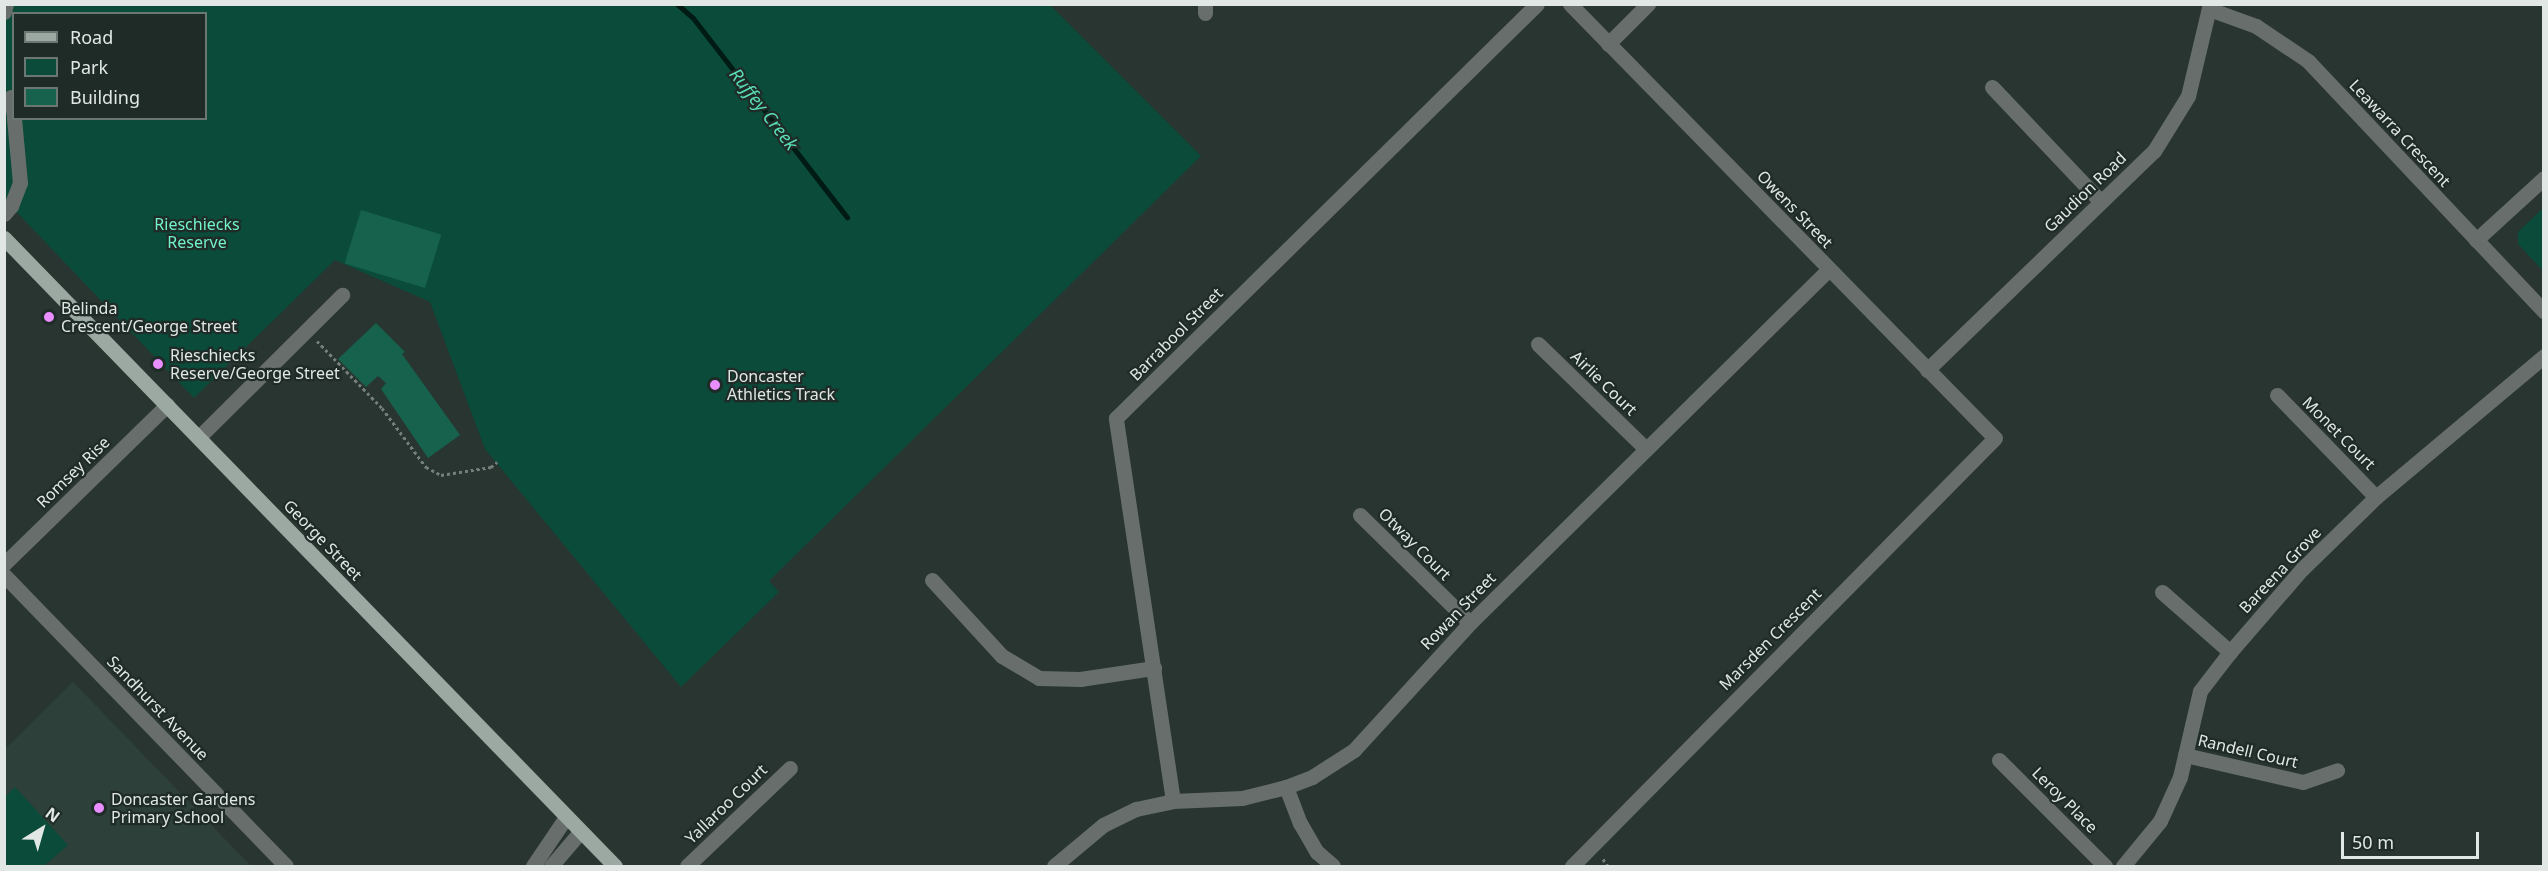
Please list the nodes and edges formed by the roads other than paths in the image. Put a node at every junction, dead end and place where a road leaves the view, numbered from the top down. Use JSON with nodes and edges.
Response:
{"nodes":[{"id":1,"x":6,"y":4,"type":"edge"},
{"id":2,"x":1537,"y":4,"type":"edge"},
{"id":3,"x":1570,"y":4,"type":"edge"},
{"id":4,"x":1648,"y":4,"type":"edge"},
{"id":5,"x":2210,"y":7,"type":"edge"},
{"id":6,"x":4,"y":12,"type":"edge"},
{"id":7,"x":1608,"y":44,"type":"junction"},
{"id":8,"x":1992,"y":87,"type":"dead end"},
{"id":9,"x":11,"y":97,"type":"dead end"},
{"id":10,"x":12,"y":104,"type":"edge"},
{"id":11,"x":14,"y":120,"type":"edge"},
{"id":12,"x":2544,"y":178,"type":"edge"},
{"id":13,"x":2101,"y":202,"type":"junction"},
{"id":14,"x":4,"y":214,"type":"edge"},
{"id":15,"x":4,"y":238,"type":"edge"},
{"id":16,"x":2476,"y":240,"type":"junction"},
{"id":17,"x":1828,"y":269,"type":"junction"},
{"id":18,"x":342,"y":296,"type":"dead end"},
{"id":19,"x":2544,"y":311,"type":"edge"},
{"id":20,"x":1538,"y":344,"type":"dead end"},
{"id":21,"x":2544,"y":356,"type":"edge"},
{"id":22,"x":1927,"y":370,"type":"junction"},
{"id":23,"x":2277,"y":395,"type":"dead end"},
{"id":24,"x":167,"y":405,"type":"junction"},
{"id":25,"x":199,"y":437,"type":"junction"},
{"id":26,"x":1995,"y":438,"type":"joint"},
{"id":27,"x":1645,"y":448,"type":"junction"},
{"id":28,"x":2376,"y":497,"type":"junction"},
{"id":29,"x":1360,"y":515,"type":"dead end"},
{"id":30,"x":4,"y":564,"type":"edge"},
{"id":31,"x":4,"y":575,"type":"edge"},
{"id":32,"x":932,"y":580,"type":"dead end"},
{"id":33,"x":2162,"y":592,"type":"dead end"},
{"id":34,"x":1470,"y":623,"type":"junction"},
{"id":35,"x":2230,"y":652,"type":"junction"},
{"id":36,"x":1154,"y":668,"type":"junction"},
{"id":37,"x":2185,"y":755,"type":"junction"},
{"id":38,"x":1999,"y":760,"type":"dead end"},
{"id":39,"x":790,"y":768,"type":"dead end"},
{"id":40,"x":2337,"y":770,"type":"dead end"},
{"id":41,"x":1286,"y":787,"type":"junction"},
{"id":42,"x":1173,"y":801,"type":"junction"},
{"id":43,"x":566,"y":817,"type":"junction"},
{"id":44,"x":580,"y":832,"type":"junction"},
{"id":45,"x":286,"y":867,"type":"edge"},
{"id":46,"x":533,"y":867,"type":"edge"},
{"id":47,"x":551,"y":867,"type":"edge"},
{"id":48,"x":615,"y":867,"type":"edge"},
{"id":49,"x":687,"y":867,"type":"edge"},
{"id":50,"x":1054,"y":867,"type":"edge"},
{"id":51,"x":1333,"y":867,"type":"edge"},
{"id":52,"x":1572,"y":867,"type":"edge"},
{"id":53,"x":2105,"y":867,"type":"edge"},
{"id":54,"x":2123,"y":867,"type":"edge"}],
"edges":[{"from":1,"to":6,"type":"street"},
{"from":2,"to":36,"type":"street","name":"Barrabool Street"},
{"from":3,"to":7,"type":"street","name":"Owens Street"},
{"from":4,"to":7,"type":"street"},
{"from":5,"to":13,"type":"street","name":"Gaudion Road"},
{"from":5,"to":16,"type":"street","name":"Leawarra Crescent"},
{"from":7,"to":17,"type":"street","name":"Owens Street"},
{"from":8,"to":13,"type":"street"},
{"from":9,"to":10,"type":"street"},
{"from":11,"to":14,"type":"street"},
{"from":12,"to":16,"type":"street"},
{"from":13,"to":22,"type":"street","name":"Gaudion Road"},
{"from":15,"to":24,"type":"main road","name":"George Street"},
{"from":16,"to":19,"type":"street","name":"Leawarra Crescent"},
{"from":17,"to":22,"type":"street","name":"Owens Street"},
{"from":17,"to":27,"type":"street","name":"Rowan Street"},
{"from":18,"to":25,"type":"street"},
{"from":20,"to":27,"type":"street","name":"Airlie Court"},
{"from":21,"to":28,"type":"street","name":"Bareena Grove"},
{"from":22,"to":26,"type":"street","name":"Owens Street"},
{"from":23,"to":28,"type":"street","name":"Monet Court"},
{"from":24,"to":25,"type":"main road","name":"George Street"},
{"from":24,"to":30,"type":"street","name":"Romsey Rise"},
{"from":25,"to":43,"type":"main road","name":"George Street"},
{"from":26,"to":52,"type":"street","name":"Marsden Crescent"},
{"from":27,"to":34,"type":"street","name":"Rowan Street"},
{"from":28,"to":35,"type":"street","name":"Bareena Grove"},
{"from":29,"to":34,"type":"street","name":"Otway Court"},
{"from":31,"to":45,"type":"street","name":"Sandhurst Avenue"},
{"from":32,"to":36,"type":"street"},
{"from":33,"to":35,"type":"street"},
{"from":34,"to":41,"type":"street","name":"Rowan Street"},
{"from":35,"to":37,"type":"street","name":"Bareena Grove"},
{"from":36,"to":42,"type":"street","name":"Barrabool Street"},
{"from":37,"to":40,"type":"street","name":"Randell Court"},
{"from":37,"to":54,"type":"street","name":"Bareena Grove"},
{"from":38,"to":53,"type":"street","name":"Leroy Place"},
{"from":39,"to":49,"type":"street","name":"Yallaroo Court"},
{"from":41,"to":42,"type":"street","name":"Rowan Street"},
{"from":41,"to":51,"type":"street"},
{"from":42,"to":50,"type":"street","name":"Rowan Street"},
{"from":43,"to":44,"type":"main road","name":"George Street"},
{"from":43,"to":46,"type":"street"},
{"from":44,"to":47,"type":"street"},
{"from":44,"to":48,"type":"main road","name":"George Street"}]}
